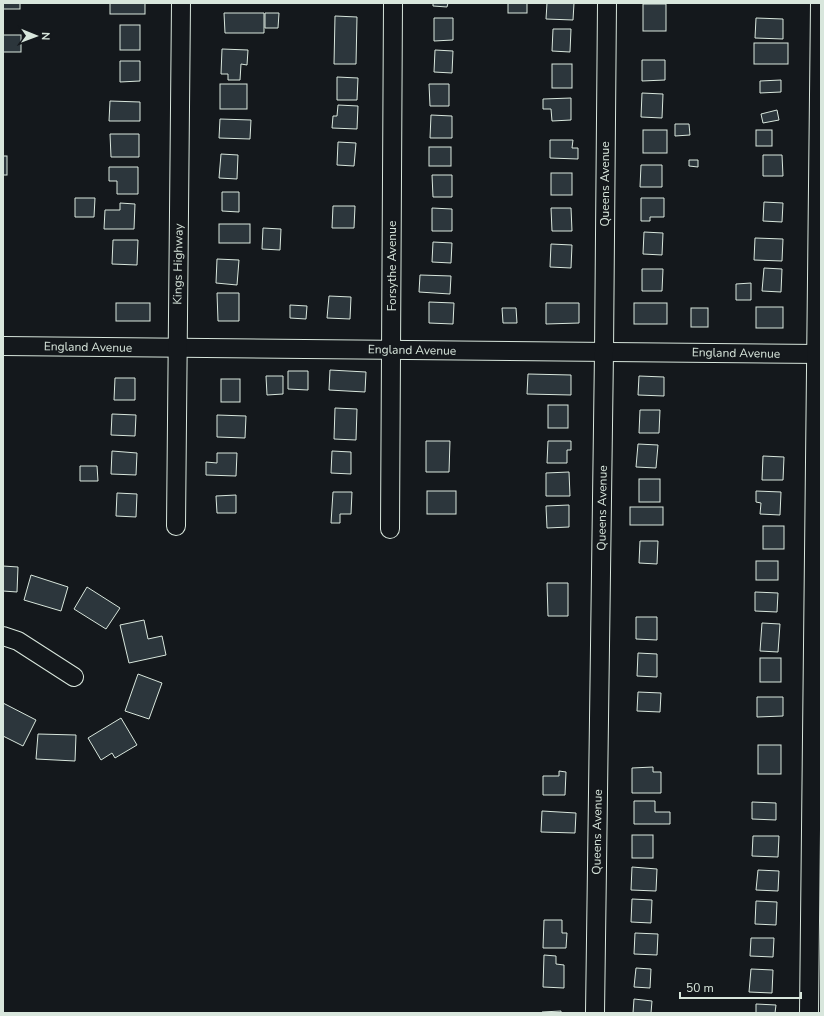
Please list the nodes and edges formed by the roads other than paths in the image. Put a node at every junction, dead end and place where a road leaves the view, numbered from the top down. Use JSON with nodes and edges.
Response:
{"nodes":[{"id":1,"x":181,"y":3,"type":"edge"},
{"id":2,"x":393,"y":3,"type":"edge"},
{"id":3,"x":607,"y":3,"type":"edge"},
{"id":4,"x":820,"y":3,"type":"edge"},
{"id":5,"x":3,"y":346,"type":"edge"},
{"id":6,"x":177,"y":348,"type":"junction"},
{"id":7,"x":392,"y":350,"type":"junction"},
{"id":8,"x":604,"y":352,"type":"junction"},
{"id":9,"x":819,"y":354,"type":"edge"},
{"id":10,"x":176,"y":526,"type":"dead end"},
{"id":11,"x":390,"y":528,"type":"dead end"},
{"id":12,"x":3,"y":636,"type":"edge"},
{"id":13,"x":74,"y":676,"type":"dead end"},
{"id":14,"x":595,"y":1013,"type":"edge"},
{"id":15,"x":809,"y":1013,"type":"edge"}],
"edges":[{"from":1,"to":6,"type":"street","name":"Kings Highway"},
{"from":2,"to":7,"type":"street","name":"Forsythe Avenue"},
{"from":3,"to":8,"type":"street","name":"Queens Avenue"},
{"from":4,"to":9,"type":"street"},
{"from":5,"to":6,"type":"street","name":"England Avenue"},
{"from":6,"to":7,"type":"street","name":"England Avenue"},
{"from":6,"to":10,"type":"street","name":"Kings Highway"},
{"from":7,"to":8,"type":"street","name":"England Avenue"},
{"from":7,"to":11,"type":"street","name":"Forsythe Avenue"},
{"from":8,"to":9,"type":"street","name":"England Avenue"},
{"from":8,"to":14,"type":"street","name":"Queens Avenue"},
{"from":9,"to":15,"type":"street"},
{"from":12,"to":13,"type":"street"}]}
